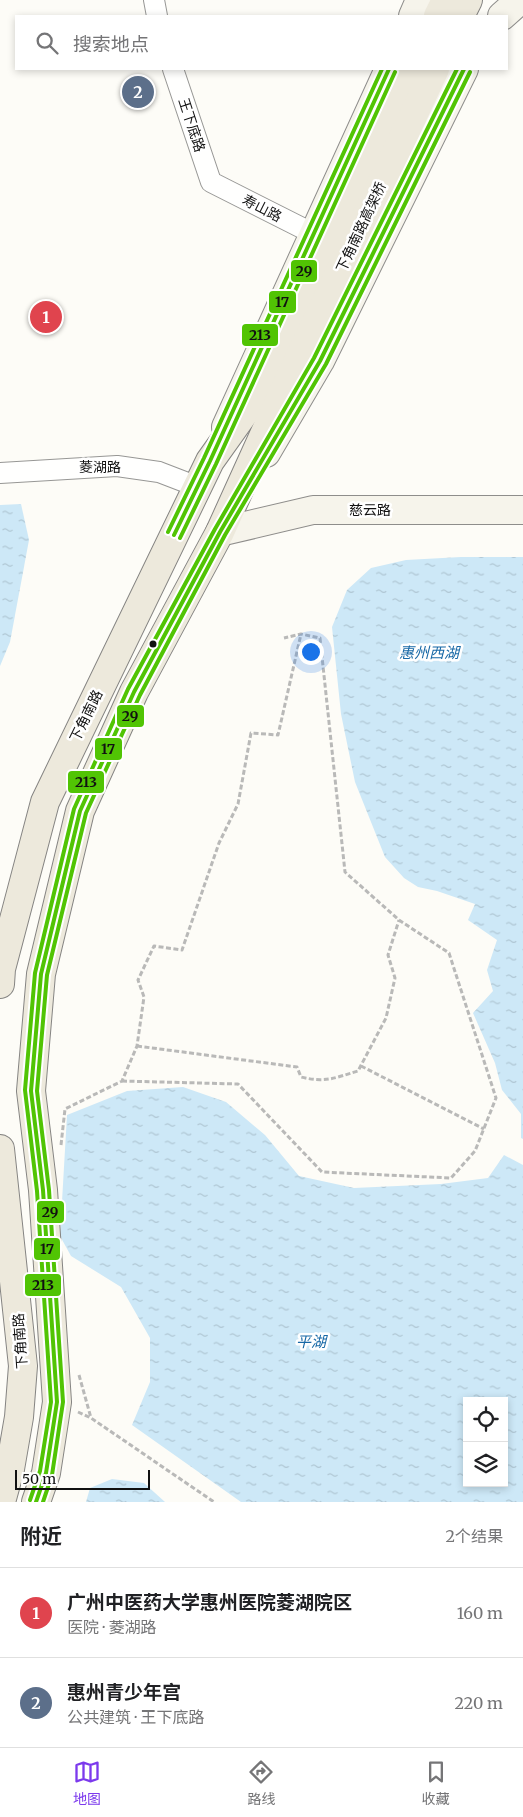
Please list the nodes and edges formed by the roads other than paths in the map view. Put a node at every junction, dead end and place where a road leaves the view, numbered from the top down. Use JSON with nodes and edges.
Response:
{"nodes":[{"id":1,"x":154,"y":0,"type":"edge"},
{"id":2,"x":420,"y":0,"type":"edge"},
{"id":3,"x":446,"y":0,"type":"edge"},
{"id":4,"x":468,"y":0,"type":"edge"},
{"id":5,"x":497,"y":0,"type":"edge"},
{"id":6,"x":520,"y":0,"type":"edge"},
{"id":7,"x":156,"y":15,"type":"edge"},
{"id":8,"x":413,"y":15,"type":"edge"},
{"id":9,"x":438,"y":15,"type":"edge"},
{"id":10,"x":460,"y":15,"type":"edge"},
{"id":11,"x":490,"y":15,"type":"edge"},
{"id":12,"x":503,"y":15,"type":"edge"},
{"id":13,"x":173,"y":70,"type":"edge"},
{"id":14,"x":389,"y":70,"type":"edge"},
{"id":15,"x":414,"y":70,"type":"edge"},
{"id":16,"x":434,"y":70,"type":"edge"},
{"id":17,"x":464,"y":70,"type":"edge"},
{"id":18,"x":211,"y":182,"type":"joint"},
{"id":19,"x":314,"y":234,"type":"junction"},
{"id":20,"x":276,"y":384,"type":"junction"},
{"id":21,"x":210,"y":461,"type":"junction"},
{"id":22,"x":0,"y":473,"type":"edge"},
{"id":23,"x":198,"y":487,"type":"junction"},
{"id":24,"x":523,"y":510,"type":"edge"},
{"id":25,"x":220,"y":532,"type":"junction"},
{"id":26,"x":0,"y":984,"type":"edge"},
{"id":27,"x":0,"y":1149,"type":"edge"},
{"id":28,"x":0,"y":1156,"type":"edge"},
{"id":29,"x":3,"y":1191,"type":"edge"},
{"id":30,"x":1,"y":1502,"type":"edge"},
{"id":31,"x":36,"y":1502,"type":"edge"}],
"edges":[{"from":1,"to":7,"type":"street"},
{"from":2,"to":8,"type":"main road"},
{"from":3,"to":9,"type":"main road"},
{"from":4,"to":10,"type":"main road"},
{"from":5,"to":11,"type":"main road"},
{"from":6,"to":12,"type":"main road"},
{"from":13,"to":18,"type":"street","name":"王下底路"},
{"from":14,"to":19,"type":"main road","name":"下角南路"},
{"from":15,"to":20,"type":"main road","name":"下角南路高架桥"},
{"from":16,"to":20,"type":"main road","name":"下角南路高架桥"},
{"from":17,"to":25,"type":"main road"},
{"from":18,"to":19,"type":"street","name":"寿山路"},
{"from":19,"to":21,"type":"main road","name":"下角南路"},
{"from":20,"to":21,"type":"main road","name":"下角南路"},
{"from":20,"to":25,"type":"main road"},
{"from":21,"to":23,"type":"main road","name":"下角南路"},
{"from":22,"to":23,"type":"street","name":"菱湖路"},
{"from":23,"to":26,"type":"main road","name":"下角南路"},
{"from":24,"to":25,"type":"main road","name":"慈云路"},
{"from":25,"to":31,"type":"main road"},
{"from":27,"to":28,"type":"main road","name":"下角南路"},
{"from":28,"to":29,"type":"main road","name":"下角南路"},
{"from":29,"to":30,"type":"main road","name":"下角南路"}]}
